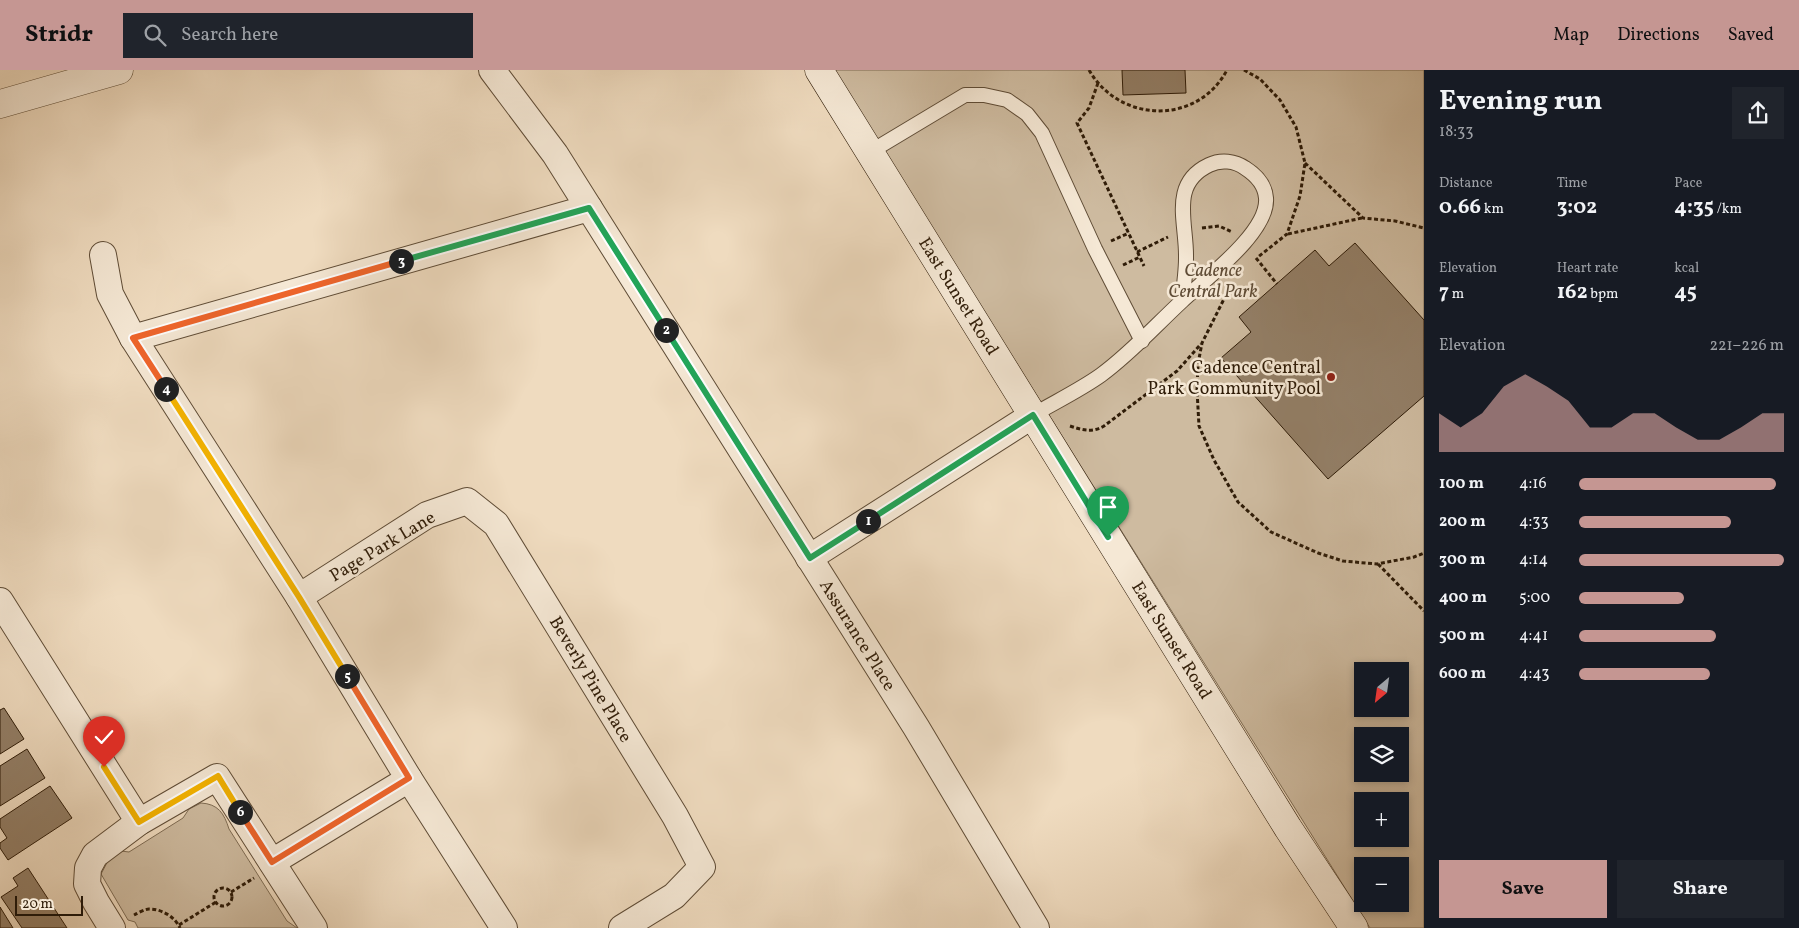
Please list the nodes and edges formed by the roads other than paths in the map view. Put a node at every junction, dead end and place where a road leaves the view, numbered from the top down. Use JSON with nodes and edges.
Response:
{"nodes":[{"id":1,"x":119,"y":70,"type":"edge"},
{"id":2,"x":492,"y":70,"type":"edge"},
{"id":3,"x":819,"y":70,"type":"edge"},
{"id":4,"x":0,"y":104,"type":"edge"},
{"id":5,"x":870,"y":152,"type":"junction"},
{"id":6,"x":589,"y":208,"type":"junction"},
{"id":7,"x":103,"y":255,"type":"dead end"},
{"id":8,"x":1182,"y":300,"type":"junction"},
{"id":9,"x":133,"y":338,"type":"junction"},
{"id":10,"x":1142,"y":341,"type":"junction"},
{"id":11,"x":1033,"y":415,"type":"junction"},
{"id":12,"x":468,"y":502,"type":"joint"},
{"id":13,"x":810,"y":558,"type":"junction"},
{"id":14,"x":299,"y":597,"type":"junction"},
{"id":15,"x":0,"y":601,"type":"edge"},
{"id":16,"x":409,"y":778,"type":"junction"},
{"id":17,"x":139,"y":822,"type":"junction"},
{"id":18,"x":264,"y":870,"type":"junction"},
{"id":19,"x":123,"y":921,"type":"edge"},
{"id":20,"x":314,"y":928,"type":"edge"},
{"id":21,"x":504,"y":928,"type":"edge"},
{"id":22,"x":622,"y":928,"type":"edge"},
{"id":23,"x":1036,"y":928,"type":"edge"},
{"id":24,"x":1354,"y":928,"type":"edge"}],
"edges":[{"from":1,"to":4,"type":"main road"},
{"from":2,"to":6,"type":"street","name":"Assurance Place"},
{"from":3,"to":5,"type":"main road","name":"East Sunset Road"},
{"from":5,"to":10,"type":"lane"},
{"from":5,"to":11,"type":"main road","name":"East Sunset Road"},
{"from":6,"to":9,"type":"street"},
{"from":6,"to":13,"type":"street","name":"Assurance Place"},
{"from":7,"to":9,"type":"street"},
{"from":8,"to":8,"type":"lane"},
{"from":8,"to":10,"type":"lane"},
{"from":9,"to":14,"type":"street"},
{"from":10,"to":11,"type":"lane"},
{"from":11,"to":13,"type":"street"},
{"from":11,"to":24,"type":"main road","name":"East Sunset Road"},
{"from":12,"to":14,"type":"street","name":"Page Park Lane"},
{"from":12,"to":22,"type":"street","name":"Beverly Pine Place"},
{"from":13,"to":23,"type":"street","name":"Assurance Place"},
{"from":14,"to":16,"type":"street"},
{"from":15,"to":17,"type":"street"},
{"from":16,"to":18,"type":"street"},
{"from":16,"to":21,"type":"street"},
{"from":17,"to":18,"type":"street"},
{"from":17,"to":19,"type":"street"},
{"from":18,"to":20,"type":"street"}]}
